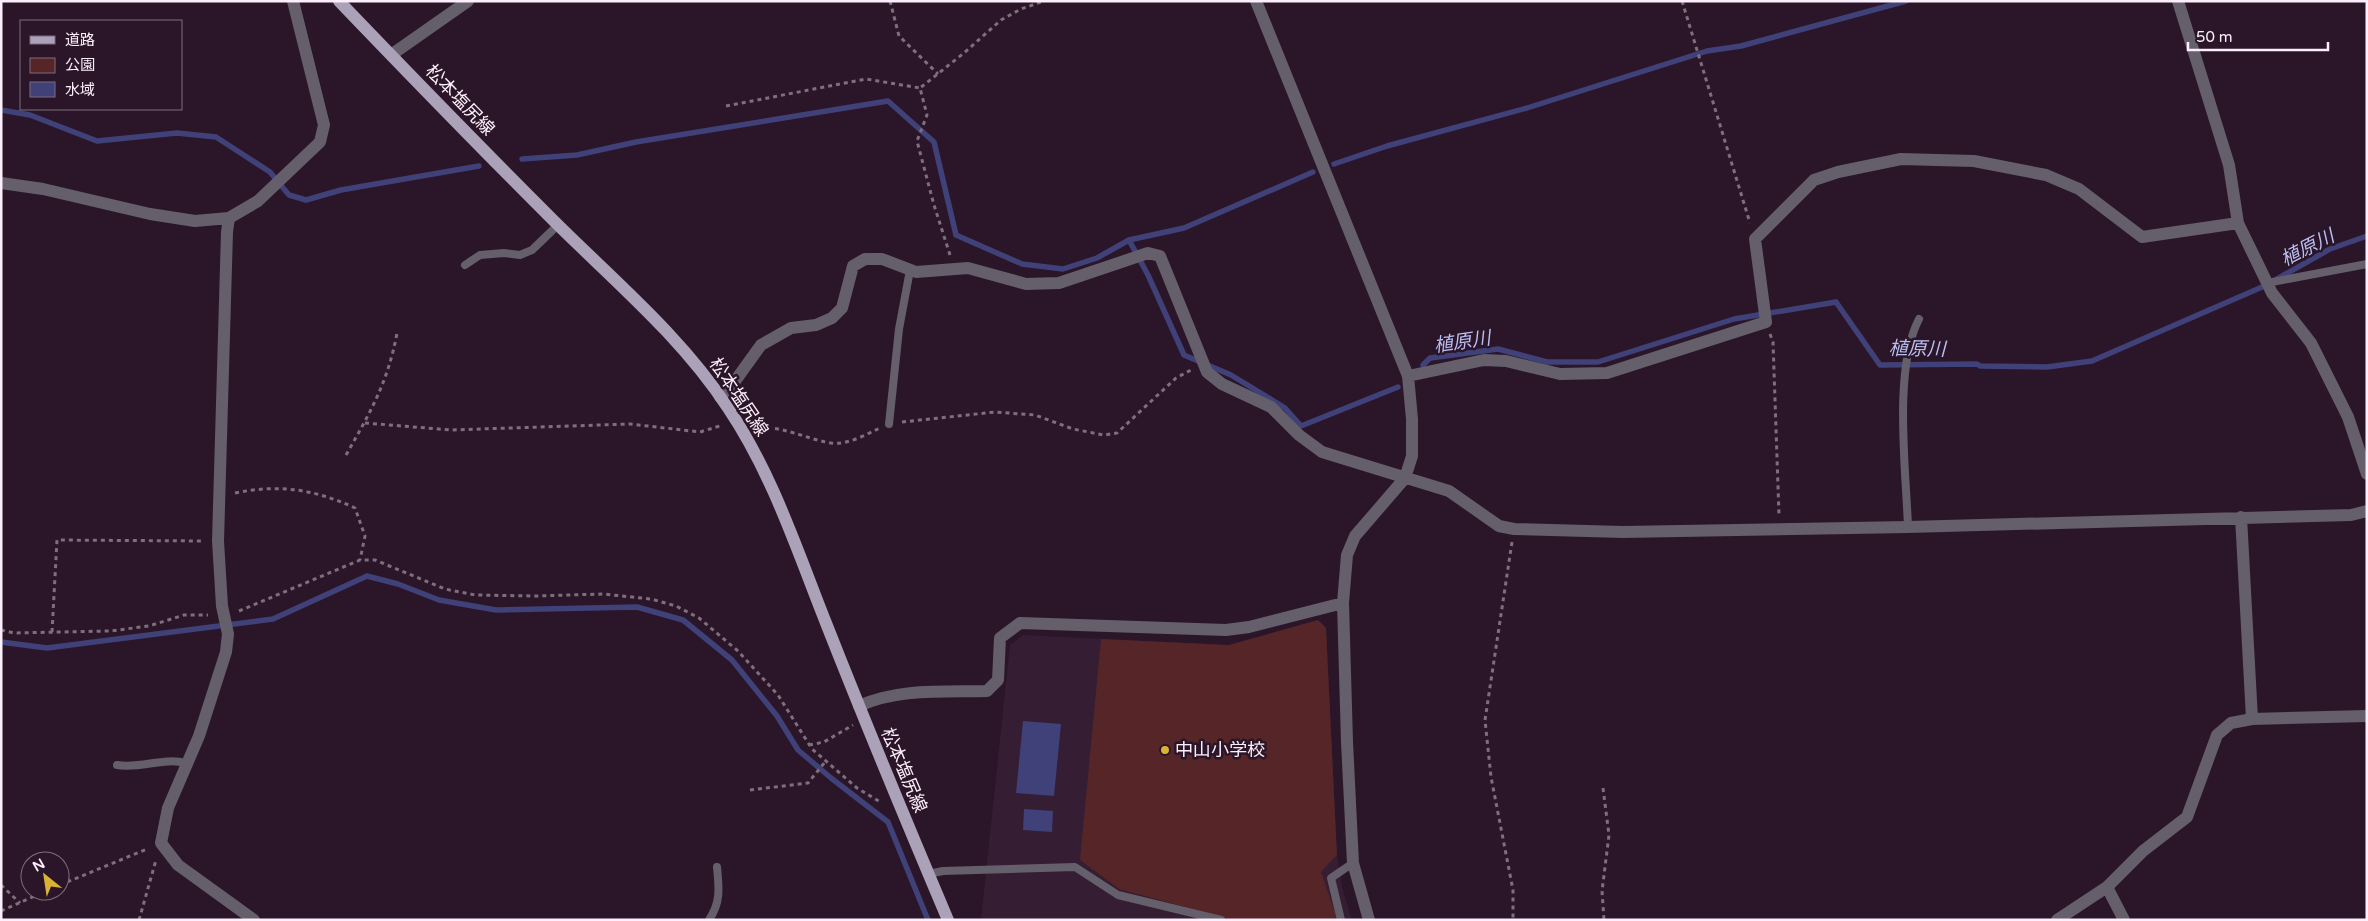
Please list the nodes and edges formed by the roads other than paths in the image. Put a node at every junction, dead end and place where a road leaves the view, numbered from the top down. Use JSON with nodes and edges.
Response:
{"nodes":[{"id":1,"x":293,"y":1,"type":"edge"},
{"id":2,"x":339,"y":1,"type":"edge"},
{"id":3,"x":1256,"y":1,"type":"edge"},
{"id":4,"x":2178,"y":1,"type":"edge"},
{"id":5,"x":462,"y":3,"type":"edge"},
{"id":6,"x":391,"y":55,"type":"junction"},
{"id":7,"x":1,"y":183,"type":"edge"},
{"id":8,"x":229,"y":218,"type":"junction"},
{"id":9,"x":2238,"y":223,"type":"junction"},
{"id":10,"x":558,"y":225,"type":"junction"},
{"id":11,"x":2367,"y":264,"type":"edge"},
{"id":12,"x":465,"y":265,"type":"dead end"},
{"id":13,"x":910,"y":270,"type":"junction"},
{"id":14,"x":2267,"y":283,"type":"junction"},
{"id":15,"x":1919,"y":319,"type":"dead end"},
{"id":16,"x":1408,"y":376,"type":"junction"},
{"id":17,"x":720,"y":397,"type":"junction"},
{"id":18,"x":889,"y":424,"type":"road end"},
{"id":19,"x":2367,"y":474,"type":"edge"},
{"id":20,"x":1405,"y":478,"type":"junction"},
{"id":21,"x":2367,"y":511,"type":"edge"},
{"id":22,"x":2241,"y":517,"type":"junction"},
{"id":23,"x":1908,"y":527,"type":"junction"},
{"id":24,"x":1343,"y":603,"type":"junction"},
{"id":25,"x":859,"y":706,"type":"junction"},
{"id":26,"x":2367,"y":716,"type":"edge"},
{"id":27,"x":2252,"y":719,"type":"junction"},
{"id":28,"x":186,"y":763,"type":"junction"},
{"id":29,"x":117,"y":765,"type":"dead end"},
{"id":30,"x":1353,"y":863,"type":"junction"},
{"id":31,"x":717,"y":868,"type":"dead end"},
{"id":32,"x":928,"y":874,"type":"junction"},
{"id":33,"x":2107,"y":887,"type":"junction"},
{"id":34,"x":254,"y":920,"type":"edge"},
{"id":35,"x":709,"y":920,"type":"edge"},
{"id":36,"x":948,"y":920,"type":"edge"},
{"id":37,"x":1221,"y":920,"type":"edge"},
{"id":38,"x":1342,"y":920,"type":"edge"},
{"id":39,"x":1369,"y":920,"type":"edge"},
{"id":40,"x":2057,"y":920,"type":"edge"},
{"id":41,"x":2124,"y":920,"type":"edge"}],
"edges":[{"from":1,"to":8,"type":"street"},
{"from":2,"to":6,"type":"main road","name":"松本塩尻線"},
{"from":3,"to":16,"type":"street"},
{"from":4,"to":9,"type":"street"},
{"from":5,"to":6,"type":"street"},
{"from":6,"to":10,"type":"main road","name":"松本塩尻線"},
{"from":7,"to":8,"type":"street"},
{"from":8,"to":28,"type":"street"},
{"from":9,"to":14,"type":"street"},
{"from":9,"to":16,"type":"street"},
{"from":10,"to":12,"type":"lane"},
{"from":10,"to":17,"type":"main road","name":"松本塩尻線"},
{"from":11,"to":14,"type":"lane"},
{"from":13,"to":17,"type":"street"},
{"from":13,"to":18,"type":"lane"},
{"from":13,"to":20,"type":"street"},
{"from":14,"to":19,"type":"street"},
{"from":15,"to":23,"type":"lane"},
{"from":16,"to":20,"type":"street"},
{"from":17,"to":25,"type":"main road","name":"松本塩尻線"},
{"from":20,"to":23,"type":"street"},
{"from":20,"to":24,"type":"street"},
{"from":21,"to":22,"type":"street"},
{"from":22,"to":23,"type":"street"},
{"from":22,"to":27,"type":"street"},
{"from":24,"to":25,"type":"street"},
{"from":24,"to":30,"type":"street"},
{"from":25,"to":32,"type":"main road","name":"松本塩尻線"},
{"from":26,"to":27,"type":"street"},
{"from":27,"to":33,"type":"street"},
{"from":28,"to":29,"type":"lane"},
{"from":28,"to":34,"type":"street"},
{"from":30,"to":38,"type":"lane"},
{"from":30,"to":39,"type":"street"},
{"from":31,"to":35,"type":"lane"},
{"from":32,"to":36,"type":"main road","name":"松本塩尻線"},
{"from":32,"to":37,"type":"lane"},
{"from":33,"to":40,"type":"street"},
{"from":33,"to":41,"type":"street"}]}
